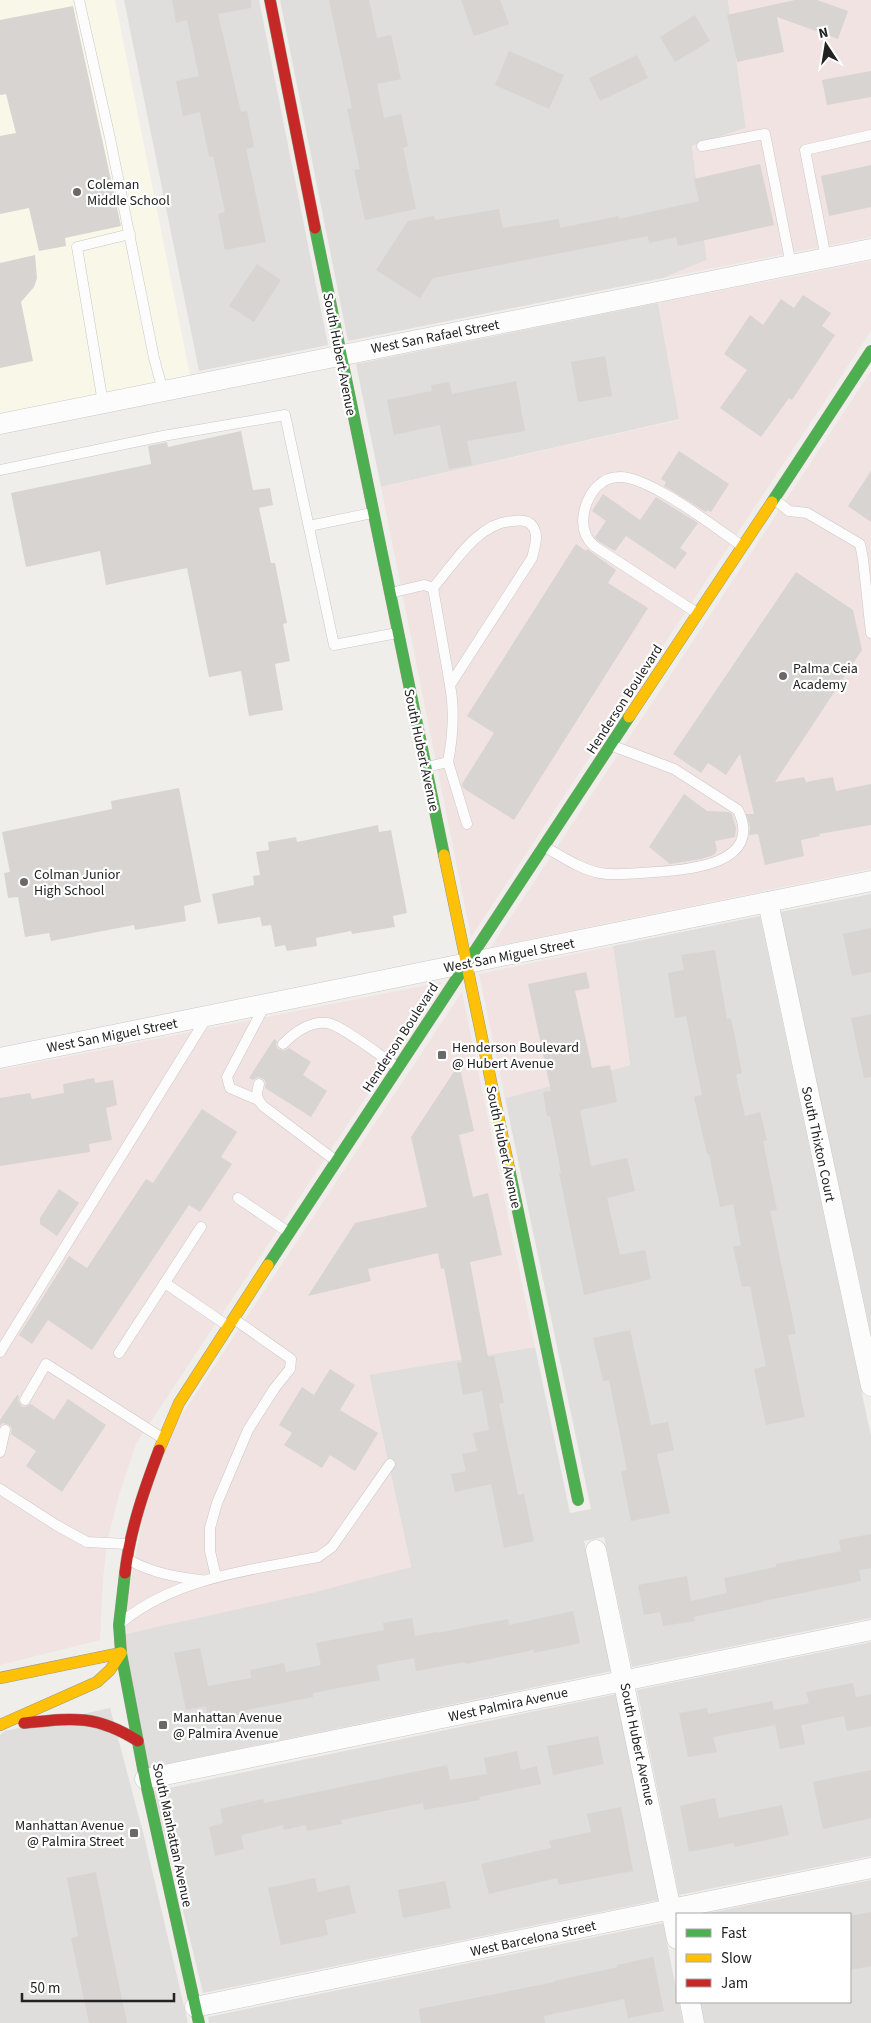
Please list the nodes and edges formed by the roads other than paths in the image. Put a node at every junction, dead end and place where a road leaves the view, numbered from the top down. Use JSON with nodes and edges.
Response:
{"nodes":[{"id":1,"x":79,"y":0,"type":"edge"},
{"id":2,"x":270,"y":0,"type":"edge"},
{"id":3,"x":871,"y":135,"type":"edge"},
{"id":4,"x":702,"y":146,"type":"dead end"},
{"id":5,"x":130,"y":234,"type":"junction"},
{"id":6,"x":871,"y":249,"type":"edge"},
{"id":7,"x":826,"y":258,"type":"junction"},
{"id":8,"x":791,"y":265,"type":"junction"},
{"id":9,"x":871,"y":351,"type":"edge"},
{"id":10,"x":340,"y":355,"type":"junction"},
{"id":11,"x":163,"y":391,"type":"junction"},
{"id":12,"x":103,"y":403,"type":"junction"},
{"id":13,"x":0,"y":424,"type":"edge"},
{"id":14,"x":0,"y":470,"type":"edge"},
{"id":15,"x":774,"y":499,"type":"junction"},
{"id":16,"x":373,"y":513,"type":"junction"},
{"id":17,"x":309,"y":526,"type":"junction"},
{"id":18,"x":742,"y":546,"type":"junction"},
{"id":19,"x":433,"y":588,"type":"junction"},
{"id":20,"x":390,"y":593,"type":"junction"},
{"id":21,"x":698,"y":614,"type":"junction"},
{"id":22,"x":398,"y":633,"type":"junction"},
{"id":23,"x":871,"y":633,"type":"edge"},
{"id":24,"x":450,"y":685,"type":"junction"},
{"id":25,"x":611,"y":745,"type":"junction"},
{"id":26,"x":448,"y":762,"type":"junction"},
{"id":27,"x":426,"y":767,"type":"junction"},
{"id":28,"x":467,"y":824,"type":"dead end"},
{"id":29,"x":544,"y":846,"type":"junction"},
{"id":30,"x":871,"y":881,"type":"edge"},
{"id":31,"x":768,"y":902,"type":"junction"},
{"id":32,"x":466,"y":963,"type":"junction"},
{"id":33,"x":265,"y":1005,"type":"junction"},
{"id":34,"x":207,"y":1016,"type":"junction"},
{"id":35,"x":283,"y":1044,"type":"dead end"},
{"id":36,"x":0,"y":1058,"type":"edge"},
{"id":37,"x":398,"y":1068,"type":"junction"},
{"id":38,"x":259,"y":1084,"type":"dead end"},
{"id":39,"x":258,"y":1100,"type":"junction"},
{"id":40,"x":336,"y":1162,"type":"junction"},
{"id":41,"x":238,"y":1198,"type":"dead end"},
{"id":42,"x":201,"y":1227,"type":"dead end"},
{"id":43,"x":289,"y":1233,"type":"junction"},
{"id":44,"x":165,"y":1283,"type":"junction"},
{"id":45,"x":230,"y":1322,"type":"junction"},
{"id":46,"x":0,"y":1352,"type":"edge"},
{"id":47,"x":119,"y":1353,"type":"dead end"},
{"id":48,"x":871,"y":1386,"type":"edge"},
{"id":49,"x":25,"y":1400,"type":"dead end"},
{"id":50,"x":5,"y":1430,"type":"dead end"},
{"id":51,"x":163,"y":1438,"type":"junction"},
{"id":52,"x":0,"y":1452,"type":"edge"},
{"id":53,"x":390,"y":1464,"type":"dead end"},
{"id":54,"x":0,"y":1489,"type":"edge"},
{"id":55,"x":578,"y":1500,"type":"dead end"},
{"id":56,"x":128,"y":1544,"type":"junction"},
{"id":57,"x":596,"y":1550,"type":"dead end"},
{"id":58,"x":126,"y":1558,"type":"junction"},
{"id":59,"x":216,"y":1577,"type":"junction"},
{"id":60,"x":202,"y":1580,"type":"junction"},
{"id":61,"x":119,"y":1625,"type":"junction"},
{"id":62,"x":871,"y":1630,"type":"edge"},
{"id":63,"x":121,"y":1653,"type":"junction"},
{"id":64,"x":0,"y":1678,"type":"edge"},
{"id":65,"x":624,"y":1681,"type":"junction"},
{"id":66,"x":0,"y":1725,"type":"edge"},
{"id":67,"x":138,"y":1741,"type":"junction"},
{"id":68,"x":145,"y":1779,"type":"junction"},
{"id":69,"x":871,"y":1868,"type":"edge"},
{"id":70,"x":671,"y":1909,"type":"junction"},
{"id":71,"x":676,"y":1934,"type":"edge"},
{"id":72,"x":690,"y":2003,"type":"edge"},
{"id":73,"x":197,"y":2015,"type":"edge"},
{"id":74,"x":694,"y":2023,"type":"edge"}],
"edges":[{"from":1,"to":5,"type":"lane"},
{"from":2,"to":10,"type":"street","name":"South Hubert Avenue"},
{"from":3,"to":7,"type":"lane"},
{"from":4,"to":8,"type":"lane"},
{"from":5,"to":11,"type":"lane"},
{"from":5,"to":12,"type":"lane"},
{"from":6,"to":7,"type":"street","name":"West San Rafael Street"},
{"from":7,"to":8,"type":"street","name":"West San Rafael Street"},
{"from":8,"to":10,"type":"street","name":"West San Rafael Street"},
{"from":9,"to":15,"type":"street","name":"Henderson Boulevard"},
{"from":10,"to":11,"type":"street","name":"West San Rafael Street"},
{"from":10,"to":16,"type":"street","name":"South Hubert Avenue"},
{"from":11,"to":12,"type":"street","name":"West San Rafael Street"},
{"from":12,"to":13,"type":"street","name":"West San Rafael Street"},
{"from":14,"to":17,"type":"lane"},
{"from":15,"to":18,"type":"street","name":"Henderson Boulevard"},
{"from":15,"to":23,"type":"lane"},
{"from":16,"to":17,"type":"lane"},
{"from":16,"to":20,"type":"street","name":"South Hubert Avenue"},
{"from":17,"to":22,"type":"lane"},
{"from":18,"to":21,"type":"street","name":"Henderson Boulevard"},
{"from":18,"to":21,"type":"lane"},
{"from":19,"to":20,"type":"lane"},
{"from":19,"to":24,"type":"lane"},
{"from":19,"to":24,"type":"lane"},
{"from":20,"to":22,"type":"street","name":"South Hubert Avenue"},
{"from":21,"to":25,"type":"street","name":"Henderson Boulevard"},
{"from":22,"to":27,"type":"street","name":"South Hubert Avenue"},
{"from":24,"to":26,"type":"lane"},
{"from":25,"to":29,"type":"street","name":"Henderson Boulevard"},
{"from":25,"to":29,"type":"lane"},
{"from":26,"to":27,"type":"lane"},
{"from":26,"to":28,"type":"lane"},
{"from":27,"to":32,"type":"street","name":"South Hubert Avenue"},
{"from":29,"to":32,"type":"street","name":"Henderson Boulevard"},
{"from":30,"to":31,"type":"street","name":"West San Miguel Street"},
{"from":31,"to":32,"type":"street","name":"West San Miguel Street"},
{"from":31,"to":48,"type":"street","name":"South Thixton Court"},
{"from":32,"to":33,"type":"street","name":"West San Miguel Street"},
{"from":32,"to":37,"type":"street","name":"Henderson Boulevard"},
{"from":32,"to":55,"type":"street","name":"South Hubert Avenue"},
{"from":33,"to":34,"type":"street","name":"West San Miguel Street"},
{"from":33,"to":39,"type":"lane"},
{"from":34,"to":36,"type":"street","name":"West San Miguel Street"},
{"from":34,"to":46,"type":"lane"},
{"from":35,"to":37,"type":"lane"},
{"from":37,"to":40,"type":"street","name":"Henderson Boulevard"},
{"from":38,"to":39,"type":"lane"},
{"from":39,"to":40,"type":"lane"},
{"from":40,"to":43,"type":"street","name":"Henderson Boulevard"},
{"from":41,"to":43,"type":"lane"},
{"from":42,"to":44,"type":"lane"},
{"from":43,"to":45,"type":"street","name":"Henderson Boulevard"},
{"from":44,"to":45,"type":"lane"},
{"from":44,"to":47,"type":"lane"},
{"from":45,"to":51,"type":"street","name":"Henderson Boulevard"},
{"from":45,"to":59,"type":"lane"},
{"from":49,"to":51,"type":"lane"},
{"from":50,"to":52,"type":"lane"},
{"from":51,"to":56,"type":"street","name":"Henderson Boulevard"},
{"from":53,"to":59,"type":"lane"},
{"from":54,"to":56,"type":"lane"},
{"from":56,"to":58,"type":"street","name":"Henderson Boulevard"},
{"from":57,"to":65,"type":"street","name":"South Hubert Avenue"},
{"from":58,"to":60,"type":"lane"},
{"from":58,"to":61,"type":"street","name":"Henderson Boulevard"},
{"from":59,"to":60,"type":"lane"},
{"from":60,"to":61,"type":"lane"},
{"from":61,"to":63,"type":"street","name":"Henderson Boulevard"},
{"from":62,"to":65,"type":"street","name":"West Palmira Avenue"},
{"from":63,"to":64,"type":"street"},
{"from":63,"to":66,"type":"street"},
{"from":63,"to":67,"type":"street","name":"South Manhattan Avenue"},
{"from":65,"to":68,"type":"street","name":"West Palmira Avenue"},
{"from":65,"to":70,"type":"street","name":"South Hubert Avenue"},
{"from":66,"to":67,"type":"street"},
{"from":67,"to":68,"type":"street","name":"South Manhattan Avenue"},
{"from":68,"to":73,"type":"street","name":"South Manhattan Avenue"},
{"from":69,"to":70,"type":"street","name":"West Barcelona Street"},
{"from":70,"to":71,"type":"street","name":"South Hubert Avenue"},
{"from":70,"to":73,"type":"street","name":"West Barcelona Street"},
{"from":72,"to":74,"type":"street"}]}
